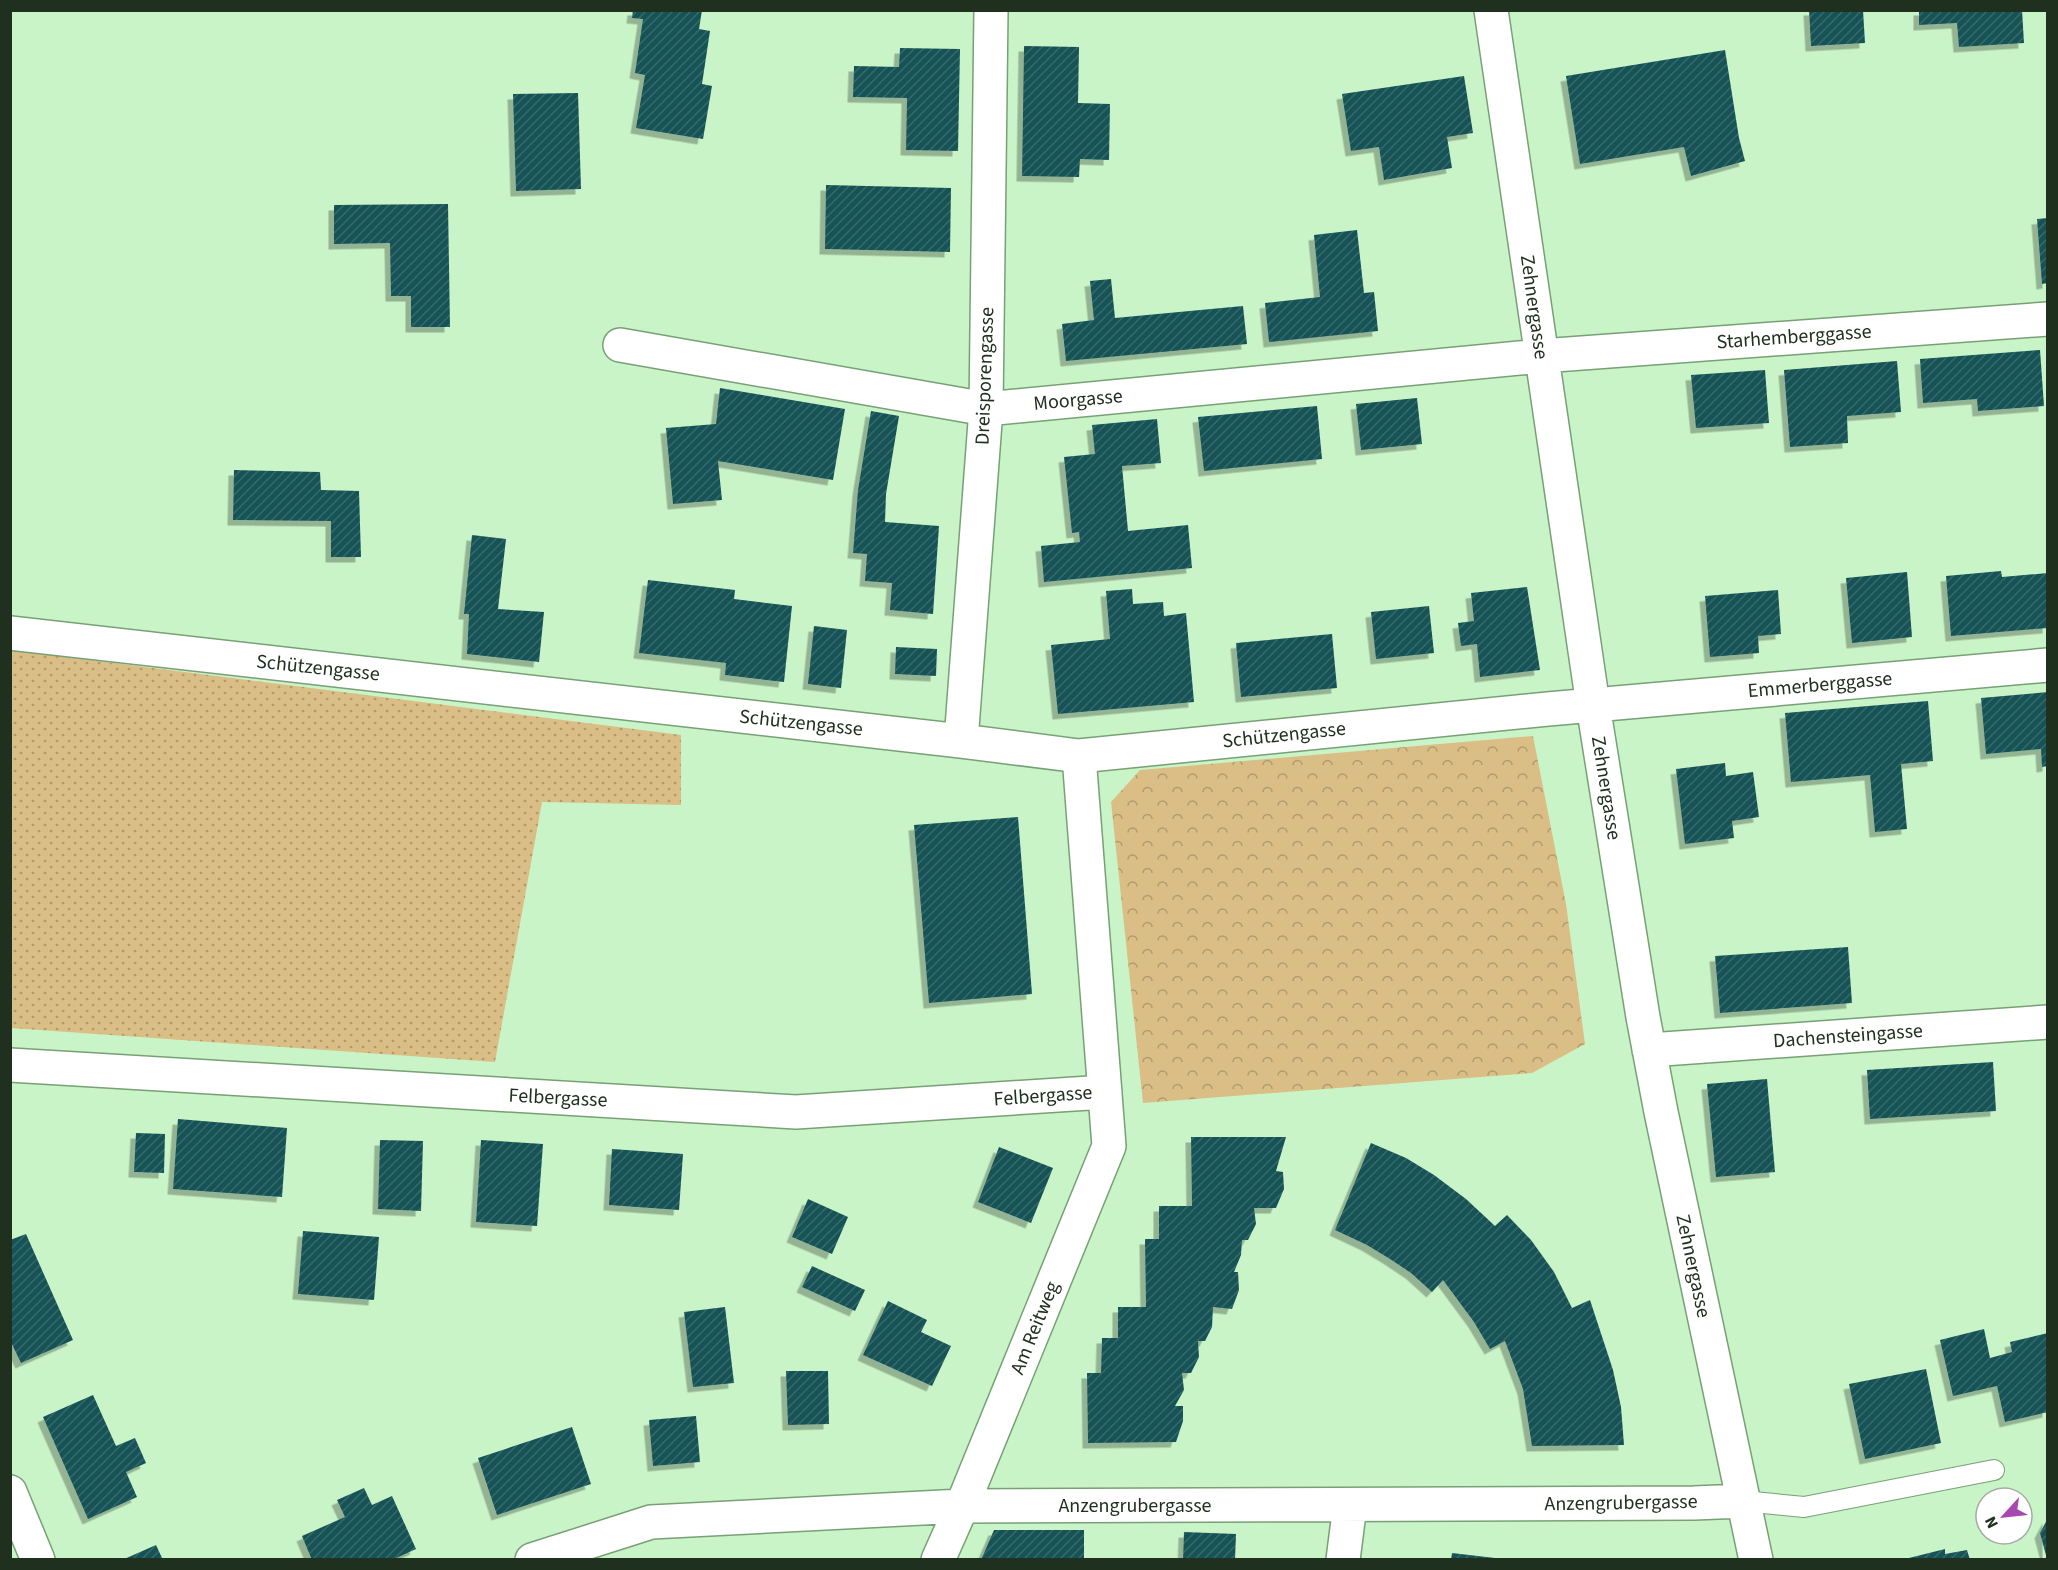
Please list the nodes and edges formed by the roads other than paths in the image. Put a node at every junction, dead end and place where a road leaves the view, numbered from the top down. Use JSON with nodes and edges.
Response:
{"nodes":[{"id":1,"x":991,"y":10,"type":"edge"},
{"id":2,"x":1491,"y":10,"type":"edge"},
{"id":3,"x":2048,"y":319,"type":"edge"},
{"id":4,"x":620,"y":345,"type":"dead end"},
{"id":5,"x":1541,"y":356,"type":"junction"},
{"id":6,"x":986,"y":409,"type":"junction"},
{"id":7,"x":10,"y":633,"type":"edge"},
{"id":8,"x":2048,"y":665,"type":"edge"},
{"id":9,"x":1593,"y":705,"type":"junction"},
{"id":10,"x":961,"y":741,"type":"junction"},
{"id":11,"x":1079,"y":756,"type":"junction"},
{"id":12,"x":2048,"y":1022,"type":"edge"},
{"id":13,"x":1649,"y":1050,"type":"junction"},
{"id":14,"x":10,"y":1065,"type":"edge"},
{"id":15,"x":1105,"y":1092,"type":"junction"},
{"id":16,"x":1994,"y":1470,"type":"dead end"},
{"id":17,"x":10,"y":1492,"type":"edge"},
{"id":18,"x":1743,"y":1501,"type":"junction"},
{"id":19,"x":1350,"y":1505,"type":"junction"},
{"id":20,"x":962,"y":1506,"type":"junction"},
{"id":21,"x":38,"y":1560,"type":"edge"},
{"id":22,"x":532,"y":1560,"type":"edge"},
{"id":23,"x":938,"y":1560,"type":"edge"},
{"id":24,"x":1343,"y":1560,"type":"edge"},
{"id":25,"x":1756,"y":1560,"type":"edge"}],
"edges":[{"from":1,"to":6,"type":"street","name":"Dreisporengasse"},
{"from":2,"to":5,"type":"street","name":"Zehnergasse"},
{"from":3,"to":5,"type":"street","name":"Starhemberggasse"},
{"from":4,"to":6,"type":"street","name":"Moorgasse"},
{"from":5,"to":6,"type":"street","name":"Moorgasse"},
{"from":5,"to":9,"type":"street","name":"Zehnergasse"},
{"from":6,"to":10,"type":"street","name":"Dreisporengasse"},
{"from":7,"to":10,"type":"street","name":"Schützengasse"},
{"from":8,"to":9,"type":"street","name":"Emmerberggasse"},
{"from":9,"to":11,"type":"street","name":"Schützengasse"},
{"from":9,"to":13,"type":"street","name":"Zehnergasse"},
{"from":10,"to":11,"type":"street","name":"Schützengasse"},
{"from":11,"to":15,"type":"street","name":"Am Reitweg"},
{"from":12,"to":13,"type":"street","name":"Dachensteingasse"},
{"from":13,"to":18,"type":"street","name":"Zehnergasse"},
{"from":14,"to":15,"type":"street","name":"Felbergasse"},
{"from":15,"to":20,"type":"street","name":"Am Reitweg"},
{"from":16,"to":18,"type":"lane"},
{"from":17,"to":21,"type":"street"},
{"from":18,"to":19,"type":"street","name":"Anzengrubergasse"},
{"from":18,"to":25,"type":"street","name":"Zehnergasse"},
{"from":19,"to":20,"type":"street","name":"Anzengrubergasse"},
{"from":19,"to":24,"type":"street"},
{"from":20,"to":22,"type":"street","name":"Anzengrubergasse"},
{"from":20,"to":23,"type":"street","name":"Am Reitweg"}]}
